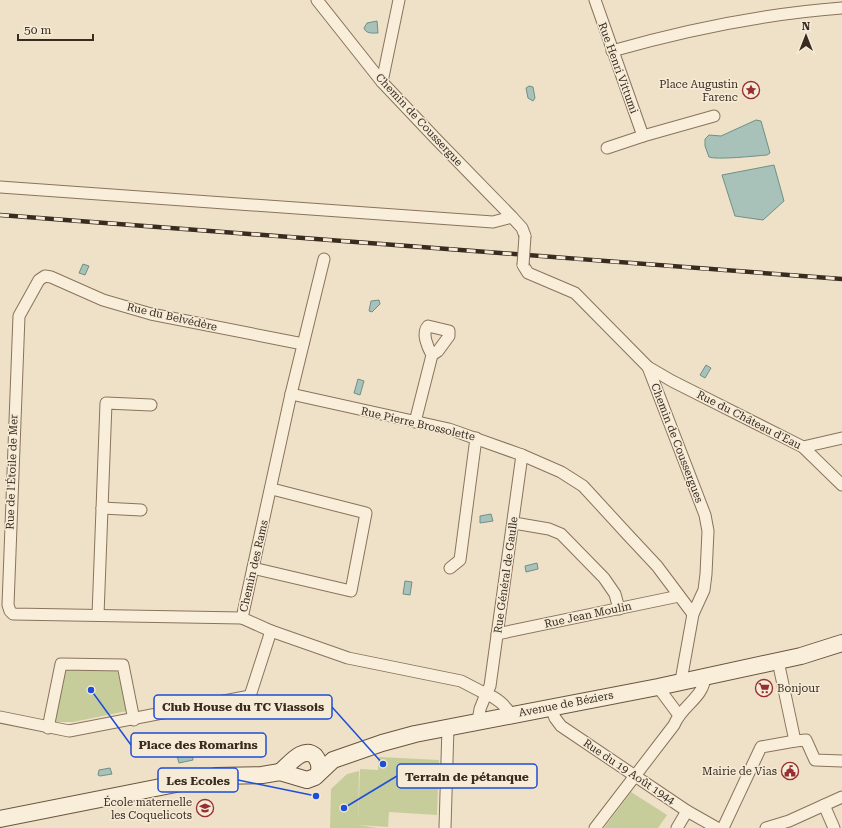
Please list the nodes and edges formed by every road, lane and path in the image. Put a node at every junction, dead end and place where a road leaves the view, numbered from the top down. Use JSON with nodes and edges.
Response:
{"nodes":[{"id":1,"x":317,"y":0,"type":"edge"},
{"id":2,"x":399,"y":0,"type":"edge"},
{"id":3,"x":595,"y":0,"type":"edge"},
{"id":4,"x":842,"y":8,"type":"edge"},
{"id":5,"x":612,"y":51,"type":"junction"},
{"id":6,"x":382,"y":82,"type":"junction"},
{"id":7,"x":714,"y":116,"type":"dead end"},
{"id":8,"x":643,"y":136,"type":"junction"},
{"id":9,"x":607,"y":148,"type":"dead end"},
{"id":10,"x":0,"y":187,"type":"edge"},
{"id":11,"x":512,"y":217,"type":"junction"},
{"id":12,"x":324,"y":259,"type":"dead end"},
{"id":13,"x":523,"y":265,"type":"joint"},
{"id":14,"x":45,"y":276,"type":"joint"},
{"id":15,"x":303,"y":344,"type":"junction"},
{"id":16,"x":432,"y":355,"type":"dead end"},
{"id":17,"x":648,"y":366,"type":"junction"},
{"id":18,"x":291,"y":394,"type":"junction"},
{"id":19,"x":151,"y":405,"type":"dead end"},
{"id":20,"x":415,"y":422,"type":"junction"},
{"id":21,"x":476,"y":438,"type":"junction"},
{"id":22,"x":842,"y":438,"type":"edge"},
{"id":23,"x":803,"y":447,"type":"junction"},
{"id":24,"x":522,"y":455,"type":"junction"},
{"id":25,"x":842,"y":485,"type":"edge"},
{"id":26,"x":272,"y":489,"type":"junction"},
{"id":27,"x":102,"y":508,"type":"junction"},
{"id":28,"x":141,"y":510,"type":"dead end"},
{"id":29,"x":514,"y":523,"type":"junction"},
{"id":30,"x":5,"y":551,"type":"edge"},
{"id":31,"x":254,"y":568,"type":"junction"},
{"id":32,"x":450,"y":568,"type":"dead end"},
{"id":33,"x":679,"y":596,"type":"junction"},
{"id":34,"x":618,"y":609,"type":"junction"},
{"id":35,"x":693,"y":614,"type":"junction"},
{"id":36,"x":98,"y":615,"type":"junction"},
{"id":37,"x":242,"y":618,"type":"junction"},
{"id":38,"x":271,"y":631,"type":"junction"},
{"id":39,"x":497,"y":634,"type":"junction"},
{"id":40,"x":842,"y":644,"type":"edge"},
{"id":41,"x":842,"y":654,"type":"edge"},
{"id":42,"x":801,"y":656,"type":"junction"},
{"id":43,"x":778,"y":661,"type":"junction"},
{"id":44,"x":705,"y":676,"type":"junction"},
{"id":45,"x":684,"y":681,"type":"junction"},
{"id":46,"x":658,"y":687,"type":"junction"},
{"id":47,"x":486,"y":694,"type":"junction"},
{"id":48,"x":551,"y":708,"type":"junction"},
{"id":49,"x":678,"y":714,"type":"junction"},
{"id":50,"x":512,"y":715,"type":"junction"},
{"id":51,"x":0,"y":717,"type":"edge"},
{"id":52,"x":134,"y":720,"type":"junction"},
{"id":53,"x":478,"y":721,"type":"junction"},
{"id":54,"x":448,"y":727,"type":"junction"},
{"id":55,"x":48,"y":728,"type":"junction"},
{"id":56,"x":795,"y":741,"type":"junction"},
{"id":57,"x":842,"y":761,"type":"edge"},
{"id":58,"x":318,"y":765,"type":"junction"},
{"id":59,"x":289,"y":770,"type":"junction"},
{"id":60,"x":635,"y":777,"type":"junction"},
{"id":61,"x":842,"y":797,"type":"edge"},
{"id":62,"x":824,"y":805,"type":"junction"},
{"id":63,"x":687,"y":811,"type":"junction"},
{"id":64,"x":0,"y":819,"type":"edge"},
{"id":65,"x":790,"y":825,"type":"edge"},
{"id":66,"x":445,"y":828,"type":"edge"},
{"id":67,"x":595,"y":828,"type":"edge"},
{"id":68,"x":677,"y":828,"type":"edge"},
{"id":69,"x":717,"y":828,"type":"edge"},
{"id":70,"x":723,"y":828,"type":"edge"},
{"id":71,"x":766,"y":828,"type":"edge"},
{"id":72,"x":834,"y":828,"type":"edge"}],
"edges":[{"from":1,"to":6,"type":"street","name":"Chemin de Coussergue"},
{"from":2,"to":6,"type":"street"},
{"from":3,"to":5,"type":"street","name":"Rue Henri Vittumi"},
{"from":4,"to":5,"type":"street"},
{"from":5,"to":8,"type":"street","name":"Rue Henri Vittumi"},
{"from":6,"to":11,"type":"street","name":"Chemin de Coussergue"},
{"from":7,"to":8,"type":"street"},
{"from":8,"to":9,"type":"street"},
{"from":10,"to":11,"type":"street"},
{"from":11,"to":13,"type":"street","name":"Chemin de Coussergue","bridge":true},
{"from":12,"to":15,"type":"street","name":"Chemin des Rams"},
{"from":13,"to":17,"type":"street","name":"Chemin de Coussergues"},
{"from":14,"to":15,"type":"street","name":"Rue du Belvédère"},
{"from":14,"to":30,"type":"street","name":"Rue de l'Étoile de Mer"},
{"from":15,"to":18,"type":"street","name":"Chemin des Rams"},
{"from":16,"to":20,"type":"street"},
{"from":17,"to":23,"type":"street","name":"Rue du Château d'Eau"},
{"from":17,"to":35,"type":"street","name":"Chemin de Coussergues"},
{"from":18,"to":20,"type":"street","name":"Rue Pierre Brossolette"},
{"from":18,"to":26,"type":"street","name":"Chemin des Rams"},
{"from":19,"to":27,"type":"street"},
{"from":20,"to":21,"type":"street","name":"Rue Pierre Brossolette"},
{"from":21,"to":24,"type":"street","name":"Rue Pierre Brossolette"},
{"from":21,"to":32,"type":"street"},
{"from":22,"to":23,"type":"street"},
{"from":23,"to":25,"type":"street","name":"Rue du Château d'Eau"},
{"from":24,"to":29,"type":"street","name":"Rue Général de Gaulle"},
{"from":24,"to":33,"type":"street","name":"Rue Pierre Brossolette"},
{"from":26,"to":31,"type":"street","name":"Chemin des Rams"},
{"from":26,"to":31,"type":"street"},
{"from":27,"to":28,"type":"street"},
{"from":27,"to":36,"type":"street"},
{"from":29,"to":34,"type":"street"},
{"from":29,"to":39,"type":"street","name":"Rue Général de Gaulle"},
{"from":30,"to":36,"type":"street","name":"Rue de l'Étoile de Mer"},
{"from":31,"to":37,"type":"street","name":"Chemin des Rams"},
{"from":33,"to":34,"type":"street","name":"Rue Jean Moulin"},
{"from":33,"to":35,"type":"street","name":"Rue Pierre Brossolette"},
{"from":34,"to":39,"type":"street","name":"Rue Jean Moulin"},
{"from":35,"to":45,"type":"street","name":"Chemin de Coussergues"},
{"from":36,"to":37,"type":"street","name":"Rue de l'Étoile de Mer"},
{"from":37,"to":38,"type":"street","name":"Chemin des Rams"},
{"from":38,"to":47,"type":"street","name":"Chemin des Rams"},
{"from":38,"to":52,"type":"street"},
{"from":39,"to":47,"type":"street","name":"Rue Général de Gaulle"},
{"from":40,"to":42,"type":"main road","name":"Avenue de Béziers"},
{"from":41,"to":42,"type":"main road","name":"Avenue de Béziers"},
{"from":42,"to":43,"type":"main road","name":"Avenue de Béziers"},
{"from":43,"to":44,"type":"main road","name":"Avenue de Béziers"},
{"from":43,"to":56,"type":"street"},
{"from":44,"to":45,"type":"main road","name":"Avenue de Béziers"},
{"from":44,"to":49,"type":"street"},
{"from":45,"to":46,"type":"main road","name":"Avenue de Béziers"},
{"from":46,"to":48,"type":"main road","name":"Avenue de Béziers"},
{"from":46,"to":49,"type":"street"},
{"from":47,"to":50,"type":"street","name":"Chemin des Rams"},
{"from":47,"to":53,"type":"street"},
{"from":48,"to":50,"type":"main road","name":"Avenue de Béziers"},
{"from":48,"to":60,"type":"street","name":"Rue du 19 Août 1944"},
{"from":49,"to":60,"type":"street"},
{"from":50,"to":53,"type":"main road","name":"Avenue de Béziers"},
{"from":51,"to":55,"type":"street"},
{"from":52,"to":55,"type":"street"},
{"from":52,"to":55,"type":"street"},
{"from":53,"to":54,"type":"main road","name":"Avenue de Béziers"},
{"from":54,"to":58,"type":"main road","name":"Avenue de Béziers"},
{"from":54,"to":66,"type":"street"},
{"from":56,"to":57,"type":"street"},
{"from":56,"to":70,"type":"street"},
{"from":58,"to":59,"type":"main road","name":"Avenue de Béziers"},
{"from":58,"to":59,"type":"main road","name":"Avenue de Béziers"},
{"from":59,"to":64,"type":"main road","name":"Avenue de Béziers"},
{"from":60,"to":63,"type":"street","name":"Rue du 19 Août 1944"},
{"from":60,"to":67,"type":"street"},
{"from":61,"to":62,"type":"street"},
{"from":62,"to":65,"type":"street"},
{"from":62,"to":72,"type":"street"},
{"from":63,"to":68,"type":"street"},
{"from":63,"to":69,"type":"street","name":"Rue du 19 Août 1944"},
{"from":65,"to":71,"type":"street"}]}
